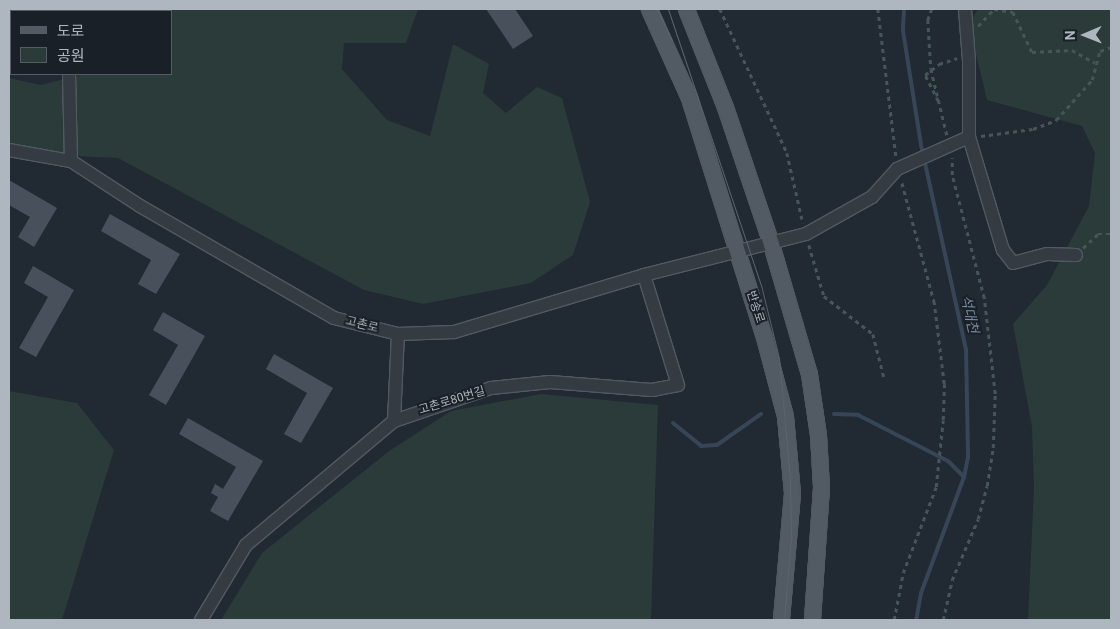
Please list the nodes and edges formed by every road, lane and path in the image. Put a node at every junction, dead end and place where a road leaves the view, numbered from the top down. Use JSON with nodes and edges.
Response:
{"nodes":[{"id":1,"x":649,"y":9,"type":"edge"},
{"id":2,"x":686,"y":9,"type":"edge"},
{"id":3,"x":720,"y":9,"type":"edge"},
{"id":4,"x":878,"y":9,"type":"edge"},
{"id":5,"x":932,"y":9,"type":"edge"},
{"id":6,"x":965,"y":9,"type":"edge"},
{"id":7,"x":967,"y":34,"type":"junction"},
{"id":8,"x":1111,"y":47,"type":"edge"},
{"id":9,"x":959,"y":50,"type":"dead end"},
{"id":10,"x":1094,"y":63,"type":"junction"},
{"id":11,"x":69,"y":75,"type":"edge"},
{"id":12,"x":969,"y":138,"type":"junction"},
{"id":13,"x":944,"y":145,"type":"junction"},
{"id":14,"x":9,"y":150,"type":"edge"},
{"id":15,"x":71,"y":160,"type":"junction"},
{"id":16,"x":900,"y":167,"type":"junction"},
{"id":17,"x":806,"y":234,"type":"junction"},
{"id":18,"x":1111,"y":234,"type":"edge"},
{"id":19,"x":771,"y":244,"type":"junction"},
{"id":20,"x":736,"y":251,"type":"junction"},
{"id":21,"x":1076,"y":255,"type":"joint"},
{"id":22,"x":644,"y":275,"type":"junction"},
{"id":23,"x":398,"y":334,"type":"junction"},
{"id":24,"x":884,"y":377,"type":"dead end"},
{"id":25,"x":394,"y":421,"type":"junction"},
{"id":26,"x":201,"y":620,"type":"edge"},
{"id":27,"x":782,"y":620,"type":"edge"},
{"id":28,"x":812,"y":620,"type":"edge"},
{"id":29,"x":894,"y":620,"type":"edge"},
{"id":30,"x":942,"y":620,"type":"edge"}],
"edges":[{"from":1,"to":20,"type":"main road","name":"반송로"},
{"from":2,"to":19,"type":"main road"},
{"from":3,"to":17,"type":"path"},
{"from":4,"to":16,"type":"path"},
{"from":5,"to":13,"type":"path"},
{"from":6,"to":7,"type":"street"},
{"from":7,"to":10,"type":"path"},
{"from":7,"to":12,"type":"street"},
{"from":8,"to":10,"type":"path"},
{"from":9,"to":13,"type":"path"},
{"from":10,"to":12,"type":"path"},
{"from":11,"to":15,"type":"street"},
{"from":12,"to":13,"type":"street"},
{"from":12,"to":21,"type":"street"},
{"from":13,"to":16,"type":"street"},
{"from":13,"to":30,"type":"path"},
{"from":14,"to":15,"type":"street"},
{"from":15,"to":23,"type":"street","name":"고촌로"},
{"from":16,"to":17,"type":"street","name":"고촌로"},
{"from":16,"to":29,"type":"path"},
{"from":17,"to":19,"type":"street","name":"고촌로"},
{"from":17,"to":24,"type":"path"},
{"from":18,"to":21,"type":"path"},
{"from":19,"to":20,"type":"street","name":"고촌로"},
{"from":19,"to":28,"type":"main road"},
{"from":20,"to":22,"type":"street","name":"고촌로"},
{"from":20,"to":27,"type":"main road","name":"반송로"},
{"from":22,"to":23,"type":"street","name":"고촌로"},
{"from":22,"to":25,"type":"street","name":"고촌로80번길"},
{"from":23,"to":25,"type":"street"},
{"from":25,"to":26,"type":"street","name":"고촌로80번길"}]}
